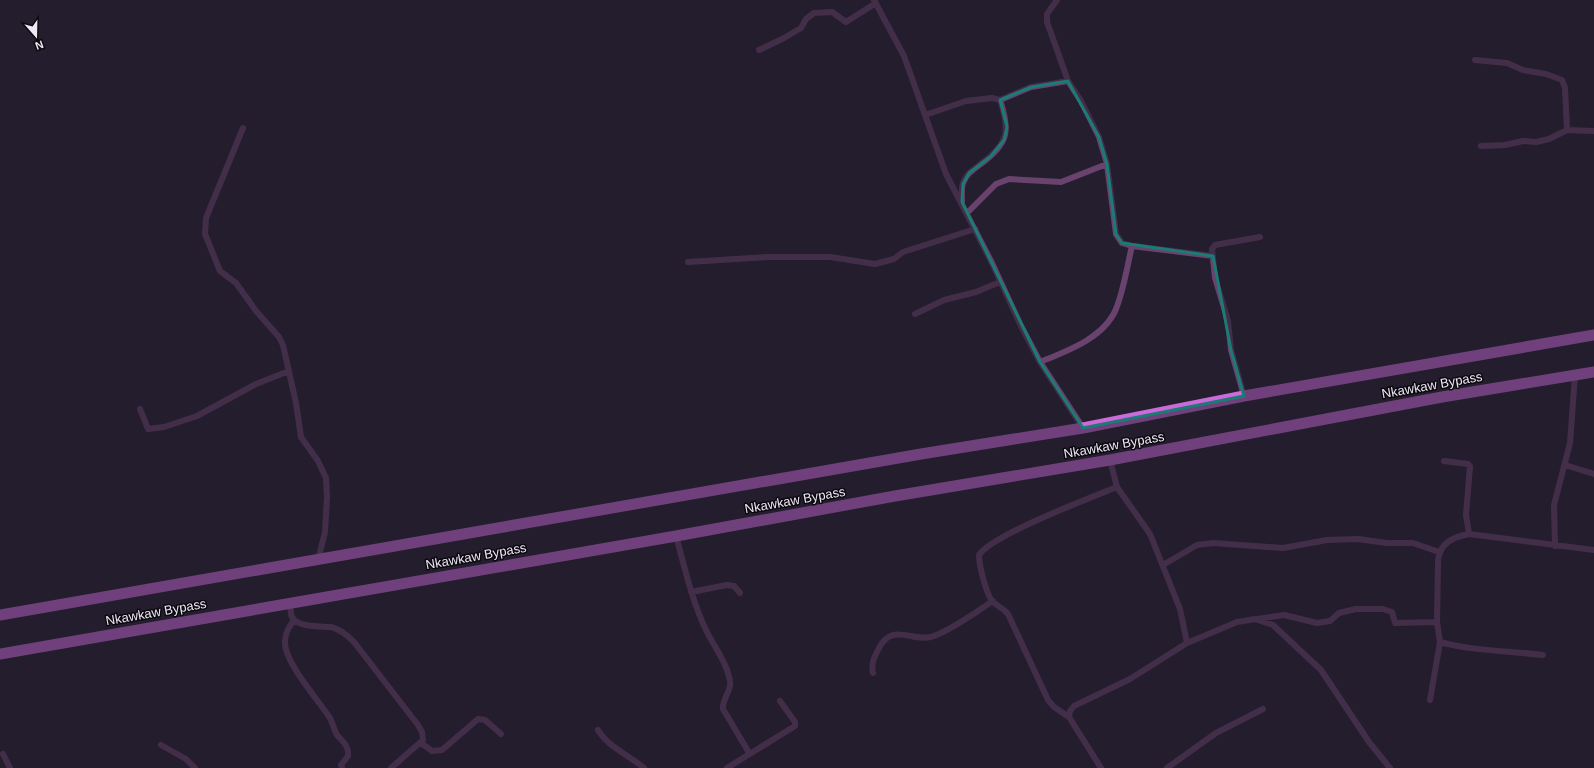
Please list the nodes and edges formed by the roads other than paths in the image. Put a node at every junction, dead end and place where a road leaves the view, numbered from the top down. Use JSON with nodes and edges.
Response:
{"nodes":[{"id":1,"x":1057,"y":0,"type":"edge"},
{"id":2,"x":875,"y":2,"type":"edge"},
{"id":3,"x":759,"y":50,"type":"dead end"},
{"id":4,"x":1475,"y":60,"type":"dead end"},
{"id":5,"x":1068,"y":81,"type":"junction"},
{"id":6,"x":1000,"y":100,"type":"junction"},
{"id":7,"x":925,"y":115,"type":"junction"},
{"id":8,"x":243,"y":128,"type":"dead end"},
{"id":9,"x":1567,"y":130,"type":"junction"},
{"id":10,"x":1594,"y":130,"type":"edge"},
{"id":11,"x":1481,"y":146,"type":"dead end"},
{"id":12,"x":1107,"y":164,"type":"junction"},
{"id":13,"x":962,"y":202,"type":"junction"},
{"id":14,"x":968,"y":213,"type":"junction"},
{"id":15,"x":975,"y":229,"type":"junction"},
{"id":16,"x":1260,"y":237,"type":"dead end"},
{"id":17,"x":1132,"y":246,"type":"junction"},
{"id":18,"x":1213,"y":256,"type":"junction"},
{"id":19,"x":688,"y":262,"type":"dead end"},
{"id":20,"x":1000,"y":282,"type":"junction"},
{"id":21,"x":915,"y":314,"type":"dead end"},
{"id":22,"x":1594,"y":335,"type":"edge"},
{"id":23,"x":1040,"y":362,"type":"junction"},
{"id":24,"x":289,"y":371,"type":"junction"},
{"id":25,"x":1594,"y":372,"type":"edge"},
{"id":26,"x":1575,"y":375,"type":"junction"},
{"id":27,"x":1244,"y":396,"type":"junction"},
{"id":28,"x":140,"y":409,"type":"dead end"},
{"id":29,"x":1082,"y":428,"type":"junction"},
{"id":30,"x":1110,"y":460,"type":"junction"},
{"id":31,"x":1444,"y":461,"type":"dead end"},
{"id":32,"x":1565,"y":465,"type":"junction"},
{"id":33,"x":1594,"y":474,"type":"edge"},
{"id":34,"x":1116,"y":487,"type":"junction"},
{"id":35,"x":1469,"y":534,"type":"junction"},
{"id":36,"x":676,"y":536,"type":"junction"},
{"id":37,"x":1555,"y":546,"type":"junction"},
{"id":38,"x":1594,"y":550,"type":"edge"},
{"id":39,"x":1439,"y":552,"type":"junction"},
{"id":40,"x":318,"y":560,"type":"junction"},
{"id":41,"x":1163,"y":565,"type":"junction"},
{"id":42,"x":691,"y":592,"type":"junction"},
{"id":43,"x":740,"y":593,"type":"dead end"},
{"id":44,"x":290,"y":602,"type":"junction"},
{"id":45,"x":993,"y":602,"type":"junction"},
{"id":46,"x":0,"y":615,"type":"edge"},
{"id":47,"x":1256,"y":619,"type":"junction"},
{"id":48,"x":294,"y":620,"type":"junction"},
{"id":49,"x":1438,"y":622,"type":"junction"},
{"id":50,"x":1440,"y":642,"type":"junction"},
{"id":51,"x":1187,"y":643,"type":"junction"},
{"id":52,"x":0,"y":654,"type":"edge"},
{"id":53,"x":1543,"y":655,"type":"dead end"},
{"id":54,"x":873,"y":673,"type":"dead end"},
{"id":55,"x":1430,"y":700,"type":"dead end"},
{"id":56,"x":780,"y":701,"type":"dead end"},
{"id":57,"x":1263,"y":708,"type":"dead end"},
{"id":58,"x":1069,"y":717,"type":"junction"},
{"id":59,"x":598,"y":730,"type":"dead end"},
{"id":60,"x":501,"y":734,"type":"dead end"},
{"id":61,"x":420,"y":743,"type":"junction"},
{"id":62,"x":161,"y":745,"type":"dead end"},
{"id":63,"x":3,"y":754,"type":"dead end"},
{"id":64,"x":748,"y":755,"type":"junction"},
{"id":65,"x":10,"y":768,"type":"edge"},
{"id":66,"x":195,"y":768,"type":"edge"},
{"id":67,"x":342,"y":768,"type":"edge"},
{"id":68,"x":391,"y":768,"type":"edge"},
{"id":69,"x":644,"y":768,"type":"edge"},
{"id":70,"x":727,"y":768,"type":"edge"},
{"id":71,"x":1101,"y":768,"type":"edge"},
{"id":72,"x":1167,"y":768,"type":"edge"},
{"id":73,"x":1390,"y":768,"type":"edge"}],
"edges":[{"from":1,"to":5,"type":"street"},
{"from":2,"to":3,"type":"street"},
{"from":2,"to":7,"type":"street"},
{"from":4,"to":9,"type":"street"},
{"from":5,"to":6,"type":"street"},
{"from":5,"to":12,"type":"street"},
{"from":6,"to":7,"type":"street"},
{"from":6,"to":13,"type":"street"},
{"from":7,"to":13,"type":"street"},
{"from":8,"to":24,"type":"street"},
{"from":9,"to":10,"type":"street"},
{"from":9,"to":11,"type":"street"},
{"from":12,"to":14,"type":"street"},
{"from":12,"to":17,"type":"street"},
{"from":13,"to":14,"type":"street"},
{"from":14,"to":15,"type":"street"},
{"from":15,"to":19,"type":"street"},
{"from":15,"to":20,"type":"street"},
{"from":16,"to":18,"type":"street"},
{"from":17,"to":18,"type":"street"},
{"from":17,"to":23,"type":"street"},
{"from":18,"to":27,"type":"street"},
{"from":20,"to":21,"type":"street"},
{"from":20,"to":23,"type":"street"},
{"from":22,"to":27,"type":"highway","name":"Nkawkaw Bypass"},
{"from":23,"to":29,"type":"street"},
{"from":24,"to":28,"type":"street"},
{"from":24,"to":40,"type":"street"},
{"from":25,"to":26,"type":"highway","name":"Nkawkaw Bypass"},
{"from":26,"to":30,"type":"highway","name":"Nkawkaw Bypass"},
{"from":26,"to":32,"type":"street"},
{"from":27,"to":29,"type":"highway","name":"Nkawkaw Bypass"},
{"from":29,"to":40,"type":"highway","name":"Nkawkaw Bypass"},
{"from":30,"to":34,"type":"street"},
{"from":30,"to":36,"type":"highway","name":"Nkawkaw Bypass"},
{"from":31,"to":35,"type":"street"},
{"from":32,"to":33,"type":"street"},
{"from":32,"to":37,"type":"street"},
{"from":34,"to":41,"type":"street"},
{"from":34,"to":45,"type":"street"},
{"from":35,"to":37,"type":"street"},
{"from":35,"to":39,"type":"street"},
{"from":36,"to":42,"type":"street"},
{"from":36,"to":44,"type":"highway","name":"Nkawkaw Bypass"},
{"from":37,"to":38,"type":"street"},
{"from":39,"to":41,"type":"street"},
{"from":39,"to":49,"type":"street"},
{"from":40,"to":46,"type":"highway","name":"Nkawkaw Bypass"},
{"from":41,"to":51,"type":"street"},
{"from":42,"to":43,"type":"street"},
{"from":42,"to":64,"type":"street"},
{"from":44,"to":48,"type":"street"},
{"from":44,"to":52,"type":"highway","name":"Nkawkaw Bypass"},
{"from":45,"to":54,"type":"street"},
{"from":45,"to":58,"type":"street"},
{"from":47,"to":49,"type":"street"},
{"from":47,"to":51,"type":"street"},
{"from":47,"to":73,"type":"street"},
{"from":48,"to":61,"type":"street"},
{"from":48,"to":67,"type":"street"},
{"from":49,"to":50,"type":"street"},
{"from":50,"to":53,"type":"street"},
{"from":50,"to":55,"type":"street"},
{"from":51,"to":58,"type":"street"},
{"from":56,"to":64,"type":"street"},
{"from":57,"to":72,"type":"street"},
{"from":58,"to":71,"type":"street"},
{"from":59,"to":69,"type":"street"},
{"from":60,"to":61,"type":"street"},
{"from":61,"to":68,"type":"street"},
{"from":62,"to":66,"type":"street"},
{"from":63,"to":65,"type":"street"},
{"from":64,"to":70,"type":"street"}]}
